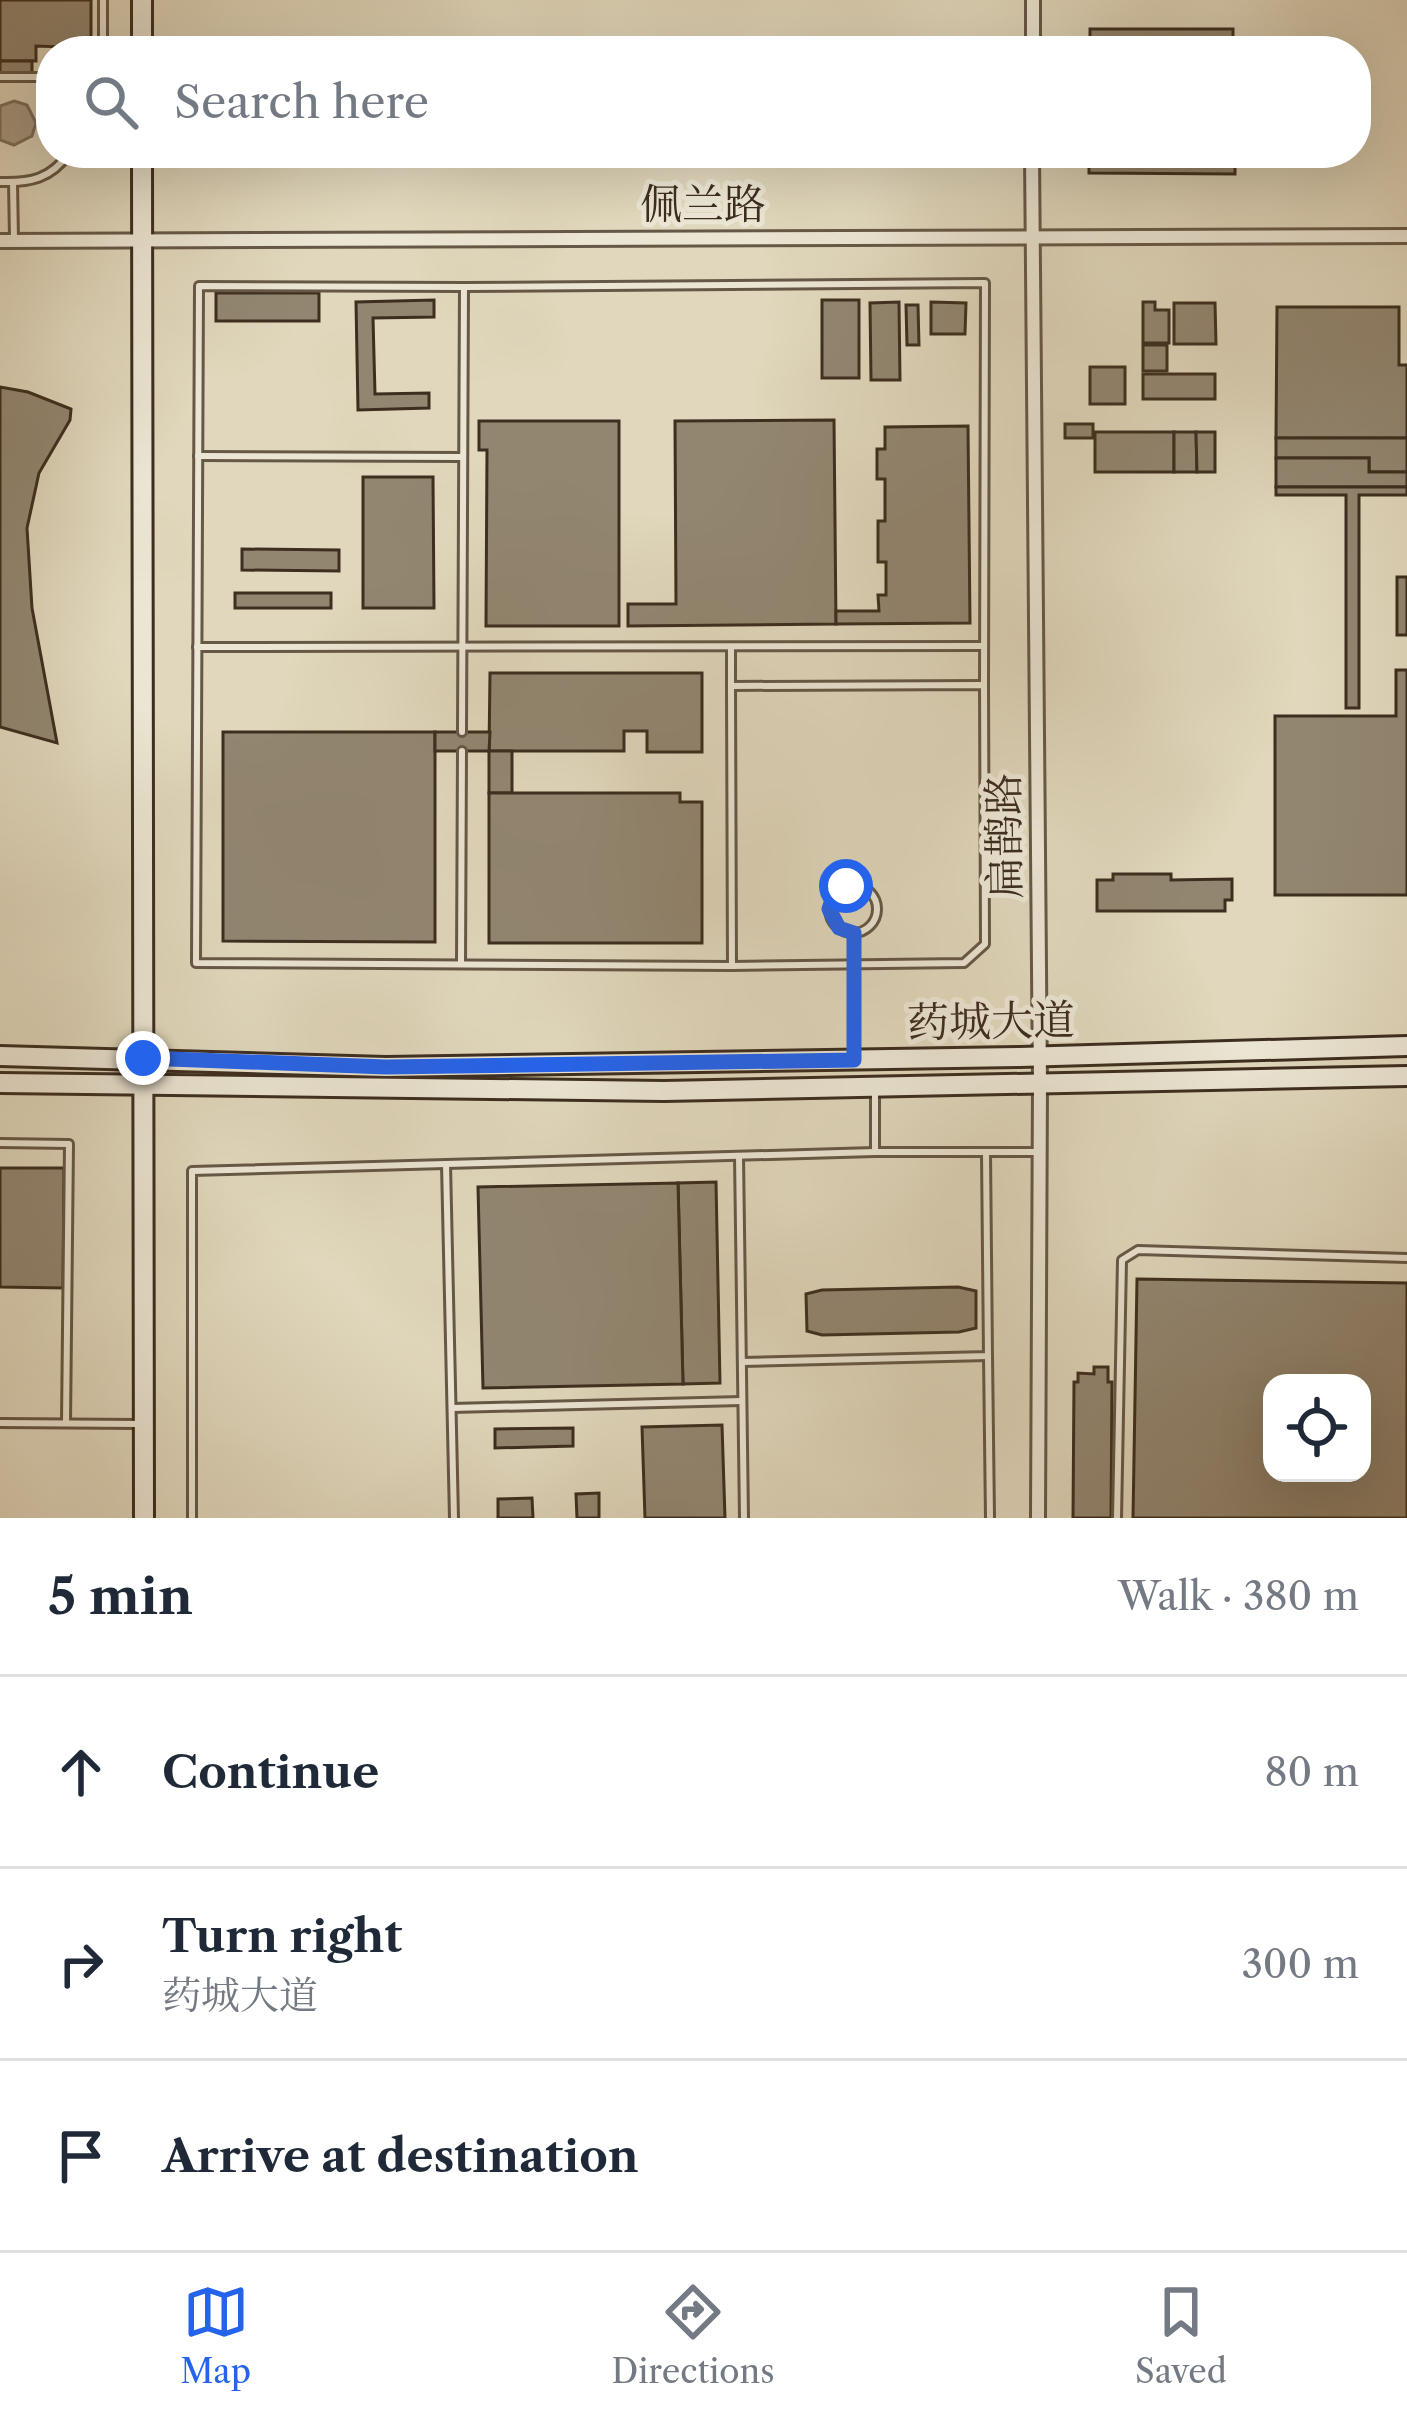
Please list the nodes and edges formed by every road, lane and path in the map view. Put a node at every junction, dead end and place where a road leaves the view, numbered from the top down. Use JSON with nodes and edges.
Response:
{"nodes":[{"id":1,"x":103,"y":0,"type":"edge"},
{"id":2,"x":142,"y":0,"type":"edge"},
{"id":3,"x":1034,"y":0,"type":"edge"},
{"id":4,"x":103,"y":36,"type":"edge"},
{"id":5,"x":142,"y":36,"type":"edge"},
{"id":6,"x":1033,"y":36,"type":"edge"},
{"id":7,"x":0,"y":77,"type":"edge"},
{"id":8,"x":36,"y":77,"type":"edge"},
{"id":9,"x":54,"y":168,"type":"edge"},
{"id":10,"x":142,"y":168,"type":"edge"},
{"id":11,"x":1032,"y":168,"type":"edge"},
{"id":12,"x":0,"y":182,"type":"edge"},
{"id":13,"x":14,"y":187,"type":"junction"},
{"id":14,"x":0,"y":192,"type":"edge"},
{"id":15,"x":1031,"y":236,"type":"junction"},
{"id":16,"x":1407,"y":236,"type":"edge"},
{"id":17,"x":142,"y":240,"type":"junction"},
{"id":18,"x":7,"y":241,"type":"edge"},
{"id":19,"x":464,"y":287,"type":"junction"},
{"id":20,"x":198,"y":456,"type":"junction"},
{"id":21,"x":463,"y":458,"type":"junction"},
{"id":22,"x":462,"y":646,"type":"junction"},
{"id":23,"x":731,"y":646,"type":"junction"},
{"id":24,"x":984,"y":646,"type":"junction"},
{"id":25,"x":197,"y":647,"type":"junction"},
{"id":26,"x":984,"y":685,"type":"junction"},
{"id":27,"x":731,"y":686,"type":"junction"},
{"id":28,"x":462,"y":732,"type":"dead end"},
{"id":29,"x":462,"y":751,"type":"dead end"},
{"id":30,"x":854,"y":933,"type":"junction"},
{"id":31,"x":854,"y":963,"type":"junction"},
{"id":32,"x":461,"y":964,"type":"junction"},
{"id":33,"x":732,"y":966,"type":"junction"},
{"id":34,"x":1407,"y":1046,"type":"edge"},
{"id":35,"x":0,"y":1056,"type":"edge"},
{"id":36,"x":1039,"y":1057,"type":"junction"},
{"id":37,"x":143,"y":1058,"type":"junction"},
{"id":38,"x":854,"y":1060,"type":"junction"},
{"id":39,"x":1407,"y":1076,"type":"edge"},
{"id":40,"x":0,"y":1083,"type":"edge"},
{"id":41,"x":1040,"y":1083,"type":"junction"},
{"id":42,"x":143,"y":1084,"type":"junction"},
{"id":43,"x":875,"y":1086,"type":"junction"},
{"id":44,"x":0,"y":1143,"type":"edge"},
{"id":45,"x":875,"y":1152,"type":"junction"},
{"id":46,"x":986,"y":1152,"type":"junction"},
{"id":47,"x":1040,"y":1152,"type":"junction"},
{"id":48,"x":739,"y":1156,"type":"junction"},
{"id":49,"x":446,"y":1164,"type":"junction"},
{"id":50,"x":1407,"y":1258,"type":"edge"},
{"id":51,"x":988,"y":1356,"type":"junction"},
{"id":52,"x":742,"y":1362,"type":"junction"},
{"id":53,"x":742,"y":1401,"type":"junction"},
{"id":54,"x":452,"y":1408,"type":"junction"},
{"id":55,"x":0,"y":1423,"type":"edge"},
{"id":56,"x":66,"y":1423,"type":"junction"},
{"id":57,"x":143,"y":1424,"type":"junction"},
{"id":58,"x":144,"y":1518,"type":"edge"},
{"id":59,"x":192,"y":1518,"type":"edge"},
{"id":60,"x":454,"y":1518,"type":"edge"},
{"id":61,"x":744,"y":1518,"type":"edge"},
{"id":62,"x":990,"y":1518,"type":"edge"},
{"id":63,"x":1038,"y":1518,"type":"edge"},
{"id":64,"x":1117,"y":1518,"type":"edge"}],
"edges":[{"from":1,"to":4,"type":"lane"},
{"from":2,"to":5,"type":"main road"},
{"from":3,"to":6,"type":"street"},
{"from":7,"to":8,"type":"lane"},
{"from":9,"to":13,"type":"lane"},
{"from":10,"to":17,"type":"main road"},
{"from":11,"to":15,"type":"street","name":"扁鹊路"},
{"from":12,"to":13,"type":"lane"},
{"from":13,"to":14,"type":"lane"},
{"from":13,"to":18,"type":"lane"},
{"from":15,"to":16,"type":"street","name":"佩兰路"},
{"from":15,"to":17,"type":"street","name":"佩兰路"},
{"from":15,"to":36,"type":"street","name":"扁鹊路"},
{"from":17,"to":18,"type":"street","name":"佩兰路"},
{"from":17,"to":37,"type":"main road"},
{"from":19,"to":20,"type":"lane"},
{"from":19,"to":21,"type":"lane"},
{"from":19,"to":24,"type":"lane"},
{"from":20,"to":21,"type":"lane"},
{"from":20,"to":25,"type":"lane"},
{"from":21,"to":22,"type":"lane"},
{"from":22,"to":23,"type":"lane"},
{"from":22,"to":25,"type":"lane"},
{"from":22,"to":28,"type":"lane"},
{"from":23,"to":24,"type":"lane"},
{"from":23,"to":27,"type":"lane"},
{"from":24,"to":26,"type":"lane"},
{"from":25,"to":32,"type":"lane"},
{"from":26,"to":27,"type":"lane"},
{"from":26,"to":31,"type":"lane"},
{"from":27,"to":33,"type":"lane"},
{"from":29,"to":32,"type":"lane"},
{"from":30,"to":30,"type":"lane"},
{"from":30,"to":31,"type":"lane"},
{"from":31,"to":33,"type":"lane"},
{"from":31,"to":38,"type":"lane"},
{"from":32,"to":33,"type":"lane"},
{"from":34,"to":36,"type":"main road","name":"药城大道"},
{"from":35,"to":37,"type":"main road","name":"药城大道"},
{"from":36,"to":38,"type":"main road","name":"药城大道"},
{"from":36,"to":41,"type":"street","name":"扁鹊路"},
{"from":37,"to":38,"type":"main road","name":"药城大道"},
{"from":37,"to":42,"type":"main road"},
{"from":39,"to":41,"type":"main road","name":"药城大道"},
{"from":40,"to":42,"type":"main road","name":"药城大道"},
{"from":41,"to":43,"type":"main road","name":"药城大道"},
{"from":41,"to":47,"type":"street","name":"扁鹊路"},
{"from":42,"to":43,"type":"main road","name":"药城大道"},
{"from":42,"to":57,"type":"main road"},
{"from":43,"to":45,"type":"lane"},
{"from":44,"to":56,"type":"lane"},
{"from":45,"to":46,"type":"lane"},
{"from":45,"to":48,"type":"lane"},
{"from":46,"to":47,"type":"lane"},
{"from":46,"to":51,"type":"lane"},
{"from":47,"to":63,"type":"street","name":"扁鹊路"},
{"from":48,"to":49,"type":"lane"},
{"from":48,"to":52,"type":"lane"},
{"from":49,"to":54,"type":"lane"},
{"from":49,"to":59,"type":"lane"},
{"from":50,"to":64,"type":"lane"},
{"from":51,"to":52,"type":"lane"},
{"from":51,"to":62,"type":"lane"},
{"from":52,"to":53,"type":"lane"},
{"from":53,"to":54,"type":"lane"},
{"from":53,"to":61,"type":"lane"},
{"from":54,"to":60,"type":"lane"},
{"from":55,"to":56,"type":"lane"},
{"from":56,"to":57,"type":"lane"},
{"from":57,"to":58,"type":"main road"}]}
